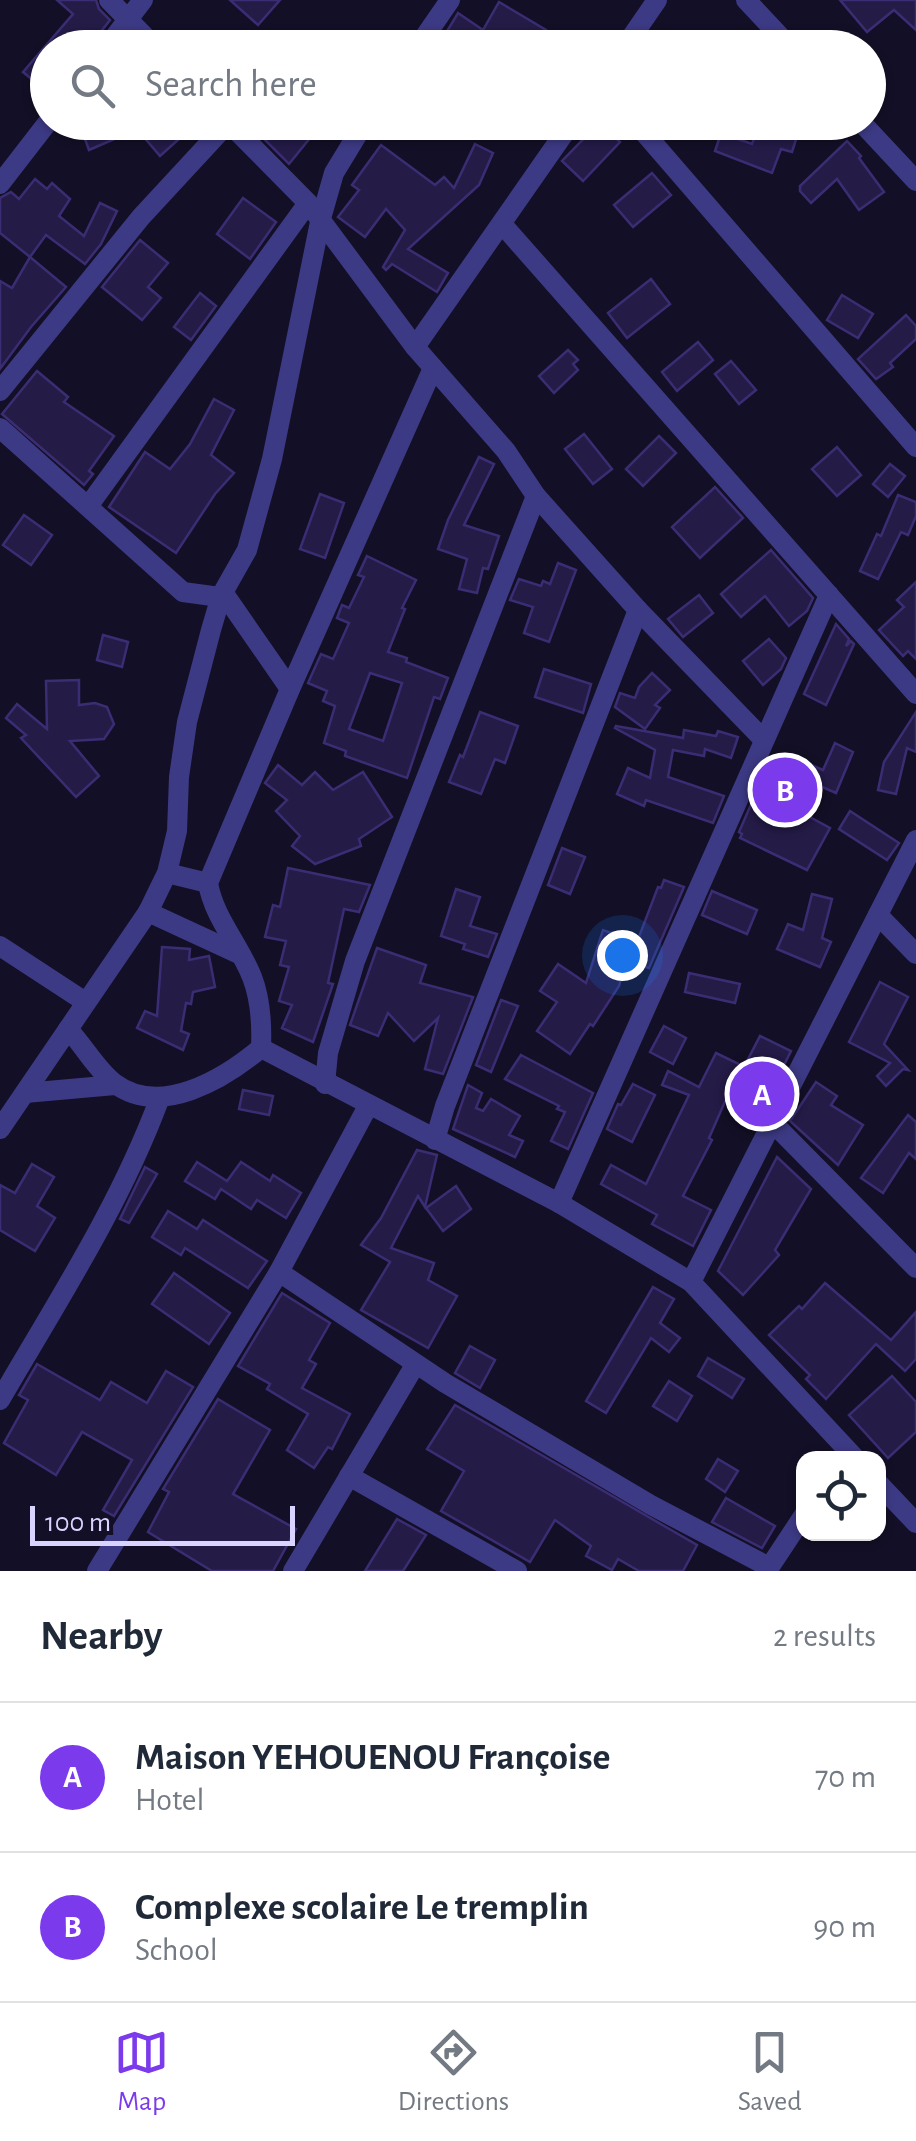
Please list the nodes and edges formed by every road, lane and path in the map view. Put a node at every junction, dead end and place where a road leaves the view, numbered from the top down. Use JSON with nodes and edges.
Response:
{"nodes":[{"id":1,"x":109,"y":0,"type":"edge"},
{"id":2,"x":143,"y":0,"type":"edge"},
{"id":3,"x":450,"y":0,"type":"edge"},
{"id":4,"x":657,"y":0,"type":"edge"},
{"id":5,"x":746,"y":0,"type":"edge"},
{"id":6,"x":128,"y":20,"type":"junction"},
{"id":7,"x":120,"y":30,"type":"edge"},
{"id":8,"x":138,"y":30,"type":"edge"},
{"id":9,"x":429,"y":30,"type":"edge"},
{"id":10,"x":636,"y":30,"type":"edge"},
{"id":11,"x":774,"y":30,"type":"edge"},
{"id":12,"x":34,"y":140,"type":"edge"},
{"id":13,"x":212,"y":140,"type":"edge"},
{"id":14,"x":245,"y":140,"type":"edge"},
{"id":15,"x":355,"y":140,"type":"edge"},
{"id":16,"x":560,"y":140,"type":"edge"},
{"id":17,"x":651,"y":140,"type":"edge"},
{"id":18,"x":878,"y":140,"type":"edge"},
{"id":19,"x":916,"y":181,"type":"edge"},
{"id":20,"x":0,"y":184,"type":"edge"},
{"id":21,"x":308,"y":204,"type":"junction"},
{"id":22,"x":320,"y":222,"type":"junction"},
{"id":23,"x":502,"y":224,"type":"junction"},
{"id":24,"x":415,"y":347,"type":"junction"},
{"id":25,"x":433,"y":368,"type":"junction"},
{"id":26,"x":0,"y":392,"type":"edge"},
{"id":27,"x":0,"y":428,"type":"edge"},
{"id":28,"x":916,"y":447,"type":"edge"},
{"id":29,"x":536,"y":496,"type":"junction"},
{"id":30,"x":88,"y":505,"type":"junction"},
{"id":31,"x":828,"y":594,"type":"junction"},
{"id":32,"x":221,"y":596,"type":"junction"},
{"id":33,"x":638,"y":610,"type":"junction"},
{"id":34,"x":290,"y":689,"type":"junction"},
{"id":35,"x":916,"y":694,"type":"edge"},
{"id":36,"x":764,"y":740,"type":"junction"},
{"id":37,"x":916,"y":840,"type":"edge"},
{"id":38,"x":167,"y":873,"type":"junction"},
{"id":39,"x":208,"y":883,"type":"junction"},
{"id":40,"x":148,"y":912,"type":"junction"},
{"id":41,"x":878,"y":915,"type":"junction"},
{"id":42,"x":0,"y":946,"type":"edge"},
{"id":43,"x":916,"y":954,"type":"edge"},
{"id":44,"x":241,"y":955,"type":"junction"},
{"id":45,"x":84,"y":1001,"type":"junction"},
{"id":46,"x":68,"y":1029,"type":"junction"},
{"id":47,"x":261,"y":1048,"type":"junction"},
{"id":48,"x":325,"y":1084,"type":"junction"},
{"id":49,"x":115,"y":1085,"type":"junction"},
{"id":50,"x":24,"y":1093,"type":"junction"},
{"id":51,"x":159,"y":1100,"type":"junction"},
{"id":52,"x":368,"y":1106,"type":"junction"},
{"id":53,"x":773,"y":1123,"type":"junction"},
{"id":54,"x":0,"y":1128,"type":"edge"},
{"id":55,"x":435,"y":1140,"type":"junction"},
{"id":56,"x":560,"y":1203,"type":"junction"},
{"id":57,"x":916,"y":1268,"type":"edge"},
{"id":58,"x":279,"y":1272,"type":"junction"},
{"id":59,"x":691,"y":1282,"type":"junction"},
{"id":60,"x":415,"y":1365,"type":"junction"},
{"id":61,"x":0,"y":1400,"type":"edge"},
{"id":62,"x":843,"y":1451,"type":"edge"},
{"id":63,"x":349,"y":1476,"type":"junction"},
{"id":64,"x":886,"y":1491,"type":"edge"},
{"id":65,"x":916,"y":1523,"type":"edge"},
{"id":66,"x":796,"y":1527,"type":"edge"},
{"id":67,"x":768,"y":1569,"type":"edge"},
{"id":68,"x":96,"y":1571,"type":"edge"},
{"id":69,"x":293,"y":1571,"type":"edge"},
{"id":70,"x":518,"y":1571,"type":"edge"}],
"edges":[{"from":1,"to":6,"type":"street"},
{"from":2,"to":6,"type":"street"},
{"from":3,"to":9,"type":"street"},
{"from":4,"to":10,"type":"street"},
{"from":5,"to":11,"type":"street"},
{"from":6,"to":7,"type":"street"},
{"from":6,"to":8,"type":"street"},
{"from":12,"to":20,"type":"street"},
{"from":13,"to":26,"type":"street"},
{"from":14,"to":21,"type":"street"},
{"from":15,"to":22,"type":"street"},
{"from":16,"to":23,"type":"street"},
{"from":17,"to":28,"type":"street"},
{"from":18,"to":19,"type":"street"},
{"from":21,"to":22,"type":"street"},
{"from":21,"to":30,"type":"street"},
{"from":22,"to":24,"type":"street"},
{"from":22,"to":32,"type":"street"},
{"from":23,"to":24,"type":"street"},
{"from":23,"to":31,"type":"street"},
{"from":24,"to":25,"type":"street"},
{"from":25,"to":29,"type":"street"},
{"from":25,"to":34,"type":"street"},
{"from":27,"to":30,"type":"street"},
{"from":29,"to":33,"type":"street"},
{"from":29,"to":48,"type":"street"},
{"from":30,"to":32,"type":"street"},
{"from":31,"to":35,"type":"street"},
{"from":31,"to":36,"type":"street"},
{"from":32,"to":34,"type":"street"},
{"from":32,"to":38,"type":"street"},
{"from":33,"to":36,"type":"street"},
{"from":33,"to":55,"type":"street"},
{"from":34,"to":39,"type":"street"},
{"from":36,"to":56,"type":"street"},
{"from":37,"to":41,"type":"street"},
{"from":38,"to":39,"type":"street"},
{"from":38,"to":40,"type":"street"},
{"from":39,"to":44,"type":"street"},
{"from":40,"to":44,"type":"street"},
{"from":40,"to":45,"type":"street"},
{"from":41,"to":43,"type":"street"},
{"from":41,"to":53,"type":"street"},
{"from":42,"to":45,"type":"street"},
{"from":44,"to":47,"type":"street"},
{"from":45,"to":46,"type":"street"},
{"from":46,"to":49,"type":"street"},
{"from":46,"to":50,"type":"street"},
{"from":47,"to":48,"type":"street"},
{"from":47,"to":51,"type":"street"},
{"from":48,"to":52,"type":"street"},
{"from":49,"to":50,"type":"street"},
{"from":49,"to":51,"type":"street"},
{"from":50,"to":54,"type":"street"},
{"from":51,"to":61,"type":"street"},
{"from":52,"to":55,"type":"street"},
{"from":52,"to":58,"type":"street"},
{"from":53,"to":57,"type":"street"},
{"from":53,"to":59,"type":"street"},
{"from":55,"to":56,"type":"street"},
{"from":56,"to":59,"type":"street"},
{"from":58,"to":60,"type":"street"},
{"from":58,"to":68,"type":"street"},
{"from":59,"to":62,"type":"street"},
{"from":60,"to":63,"type":"street"},
{"from":60,"to":67,"type":"street"},
{"from":63,"to":69,"type":"street"},
{"from":63,"to":70,"type":"street"},
{"from":64,"to":65,"type":"street"},
{"from":66,"to":67,"type":"street"}]}
